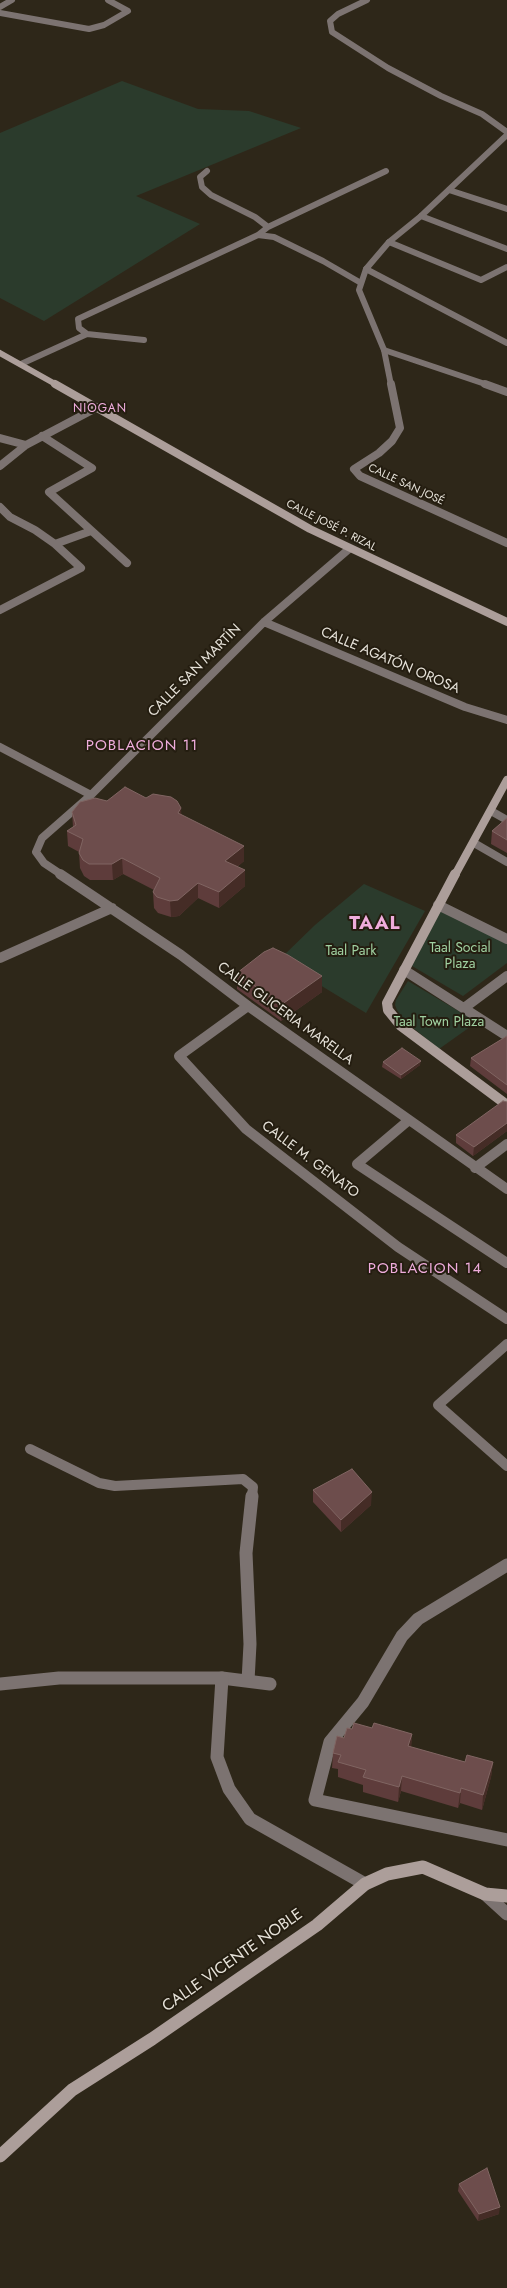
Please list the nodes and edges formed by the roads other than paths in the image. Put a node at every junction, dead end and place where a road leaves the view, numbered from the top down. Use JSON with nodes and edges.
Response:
{"nodes":[{"id":1,"x":12,"y":0,"type":"edge"},
{"id":2,"x":108,"y":0,"type":"edge"},
{"id":3,"x":367,"y":0,"type":"edge"},
{"id":4,"x":0,"y":7,"type":"edge"},
{"id":5,"x":0,"y":14,"type":"edge"},
{"id":6,"x":507,"y":134,"type":"edge"},
{"id":7,"x":207,"y":170,"type":"dead end"},
{"id":8,"x":386,"y":171,"type":"dead end"},
{"id":9,"x":449,"y":190,"type":"junction"},
{"id":10,"x":507,"y":209,"type":"edge"},
{"id":11,"x":421,"y":216,"type":"junction"},
{"id":12,"x":268,"y":227,"type":"junction"},
{"id":13,"x":258,"y":236,"type":"junction"},
{"id":14,"x":389,"y":242,"type":"junction"},
{"id":15,"x":507,"y":248,"type":"edge"},
{"id":16,"x":507,"y":267,"type":"edge"},
{"id":17,"x":366,"y":269,"type":"junction"},
{"id":18,"x":362,"y":283,"type":"junction"},
{"id":19,"x":87,"y":334,"type":"junction"},
{"id":20,"x":144,"y":340,"type":"dead end"},
{"id":21,"x":507,"y":343,"type":"edge"},
{"id":22,"x":384,"y":350,"type":"junction"},
{"id":23,"x":0,"y":352,"type":"edge"},
{"id":24,"x":21,"y":364,"type":"junction"},
{"id":25,"x":507,"y":392,"type":"edge"},
{"id":26,"x":98,"y":407,"type":"junction"},
{"id":27,"x":42,"y":436,"type":"junction"},
{"id":28,"x":0,"y":438,"type":"edge"},
{"id":29,"x":26,"y":445,"type":"junction"},
{"id":30,"x":0,"y":466,"type":"edge"},
{"id":31,"x":0,"y":507,"type":"edge"},
{"id":32,"x":10,"y":517,"type":"junction"},
{"id":33,"x":0,"y":520,"type":"edge"},
{"id":34,"x":91,"y":531,"type":"junction"},
{"id":35,"x":507,"y":543,"type":"edge"},
{"id":36,"x":55,"y":544,"type":"junction"},
{"id":37,"x":349,"y":549,"type":"junction"},
{"id":38,"x":127,"y":563,"type":"dead end"},
{"id":39,"x":0,"y":610,"type":"edge"},
{"id":40,"x":264,"y":622,"type":"junction"},
{"id":41,"x":507,"y":622,"type":"edge"},
{"id":42,"x":507,"y":720,"type":"edge"},
{"id":43,"x":0,"y":747,"type":"edge"},
{"id":44,"x":507,"y":780,"type":"edge"},
{"id":45,"x":91,"y":795,"type":"junction"},
{"id":46,"x":491,"y":811,"type":"junction"},
{"id":47,"x":507,"y":820,"type":"edge"},
{"id":48,"x":474,"y":843,"type":"junction"},
{"id":49,"x":507,"y":862,"type":"edge"},
{"id":50,"x":44,"y":863,"type":"joint"},
{"id":51,"x":438,"y":905,"type":"junction"},
{"id":52,"x":112,"y":908,"type":"junction"},
{"id":53,"x":507,"y":939,"type":"edge"},
{"id":54,"x":0,"y":958,"type":"edge"},
{"id":55,"x":404,"y":970,"type":"junction"},
{"id":56,"x":507,"y":976,"type":"edge"},
{"id":57,"x":502,"y":985,"type":"edge"},
{"id":58,"x":248,"y":1006,"type":"junction"},
{"id":59,"x":464,"y":1008,"type":"junction"},
{"id":60,"x":507,"y":1036,"type":"edge"},
{"id":61,"x":507,"y":1105,"type":"edge"},
{"id":62,"x":409,"y":1120,"type":"junction"},
{"id":63,"x":507,"y":1144,"type":"edge"},
{"id":64,"x":475,"y":1168,"type":"junction"},
{"id":65,"x":507,"y":1189,"type":"edge"},
{"id":66,"x":507,"y":1263,"type":"edge"},
{"id":67,"x":507,"y":1319,"type":"edge"},
{"id":68,"x":507,"y":1344,"type":"edge"},
{"id":69,"x":30,"y":1449,"type":"dead end"},
{"id":70,"x":507,"y":1466,"type":"edge"},
{"id":71,"x":507,"y":1565,"type":"edge"},
{"id":72,"x":222,"y":1678,"type":"junction"},
{"id":73,"x":248,"y":1681,"type":"junction"},
{"id":74,"x":0,"y":1684,"type":"edge"},
{"id":75,"x":270,"y":1684,"type":"dead end"},
{"id":76,"x":507,"y":1840,"type":"edge"},
{"id":77,"x":365,"y":1884,"type":"junction"},
{"id":78,"x":485,"y":1894,"type":"junction"},
{"id":79,"x":507,"y":1896,"type":"edge"},
{"id":80,"x":507,"y":1914,"type":"edge"},
{"id":81,"x":0,"y":2156,"type":"edge"}],
"edges":[{"from":1,"to":4,"type":"street"},
{"from":2,"to":5,"type":"street"},
{"from":3,"to":6,"type":"street"},
{"from":6,"to":9,"type":"street"},
{"from":7,"to":12,"type":"street"},
{"from":8,"to":12,"type":"street"},
{"from":9,"to":10,"type":"street"},
{"from":9,"to":11,"type":"street"},
{"from":11,"to":14,"type":"street"},
{"from":11,"to":15,"type":"street"},
{"from":12,"to":13,"type":"street"},
{"from":13,"to":18,"type":"street"},
{"from":13,"to":19,"type":"street"},
{"from":14,"to":16,"type":"street"},
{"from":14,"to":17,"type":"street"},
{"from":17,"to":18,"type":"street"},
{"from":17,"to":21,"type":"street"},
{"from":18,"to":22,"type":"street"},
{"from":19,"to":20,"type":"street"},
{"from":19,"to":24,"type":"street"},
{"from":22,"to":25,"type":"street"},
{"from":22,"to":35,"type":"street","name":"CALLE SAN JOSÉ"},
{"from":23,"to":24,"type":"main road","name":"CALLE JOSÉ P. RIZAL"},
{"from":24,"to":26,"type":"main road","name":"CALLE JOSÉ P. RIZAL"},
{"from":26,"to":27,"type":"street"},
{"from":26,"to":37,"type":"main road","name":"CALLE JOSÉ P. RIZAL"},
{"from":27,"to":29,"type":"street"},
{"from":27,"to":34,"type":"street"},
{"from":28,"to":29,"type":"street"},
{"from":29,"to":30,"type":"street"},
{"from":31,"to":32,"type":"street"},
{"from":32,"to":33,"type":"street"},
{"from":32,"to":36,"type":"street"},
{"from":34,"to":36,"type":"street"},
{"from":34,"to":38,"type":"street"},
{"from":36,"to":39,"type":"street"},
{"from":37,"to":40,"type":"street","name":"CALLE SAN MARTÍN"},
{"from":37,"to":41,"type":"main road","name":"CALLE JOSÉ P. RIZAL"},
{"from":40,"to":42,"type":"street","name":"CALLE AGATÓN OROSA"},
{"from":40,"to":45,"type":"street","name":"CALLE SAN MARTÍN"},
{"from":43,"to":45,"type":"street"},
{"from":44,"to":46,"type":"main road"},
{"from":45,"to":50,"type":"street","name":"CALLE SAN MARTÍN"},
{"from":46,"to":47,"type":"street"},
{"from":46,"to":48,"type":"main road"},
{"from":48,"to":49,"type":"street"},
{"from":48,"to":51,"type":"main road"},
{"from":50,"to":52,"type":"street","name":"CALLE GLICERIA MARELLA"},
{"from":51,"to":53,"type":"street"},
{"from":51,"to":55,"type":"main road"},
{"from":52,"to":54,"type":"street"},
{"from":52,"to":58,"type":"street","name":"CALLE GLICERIA MARELLA"},
{"from":55,"to":59,"type":"street"},
{"from":55,"to":61,"type":"main road"},
{"from":56,"to":57,"type":"street"},
{"from":57,"to":59,"type":"street"},
{"from":58,"to":62,"type":"street","name":"CALLE GLICERIA MARELLA"},
{"from":58,"to":67,"type":"street","name":"CALLE M. GENATO"},
{"from":59,"to":60,"type":"street"},
{"from":62,"to":64,"type":"street","name":"CALLE GLICERIA MARELLA"},
{"from":62,"to":66,"type":"street"},
{"from":63,"to":64,"type":"street"},
{"from":64,"to":65,"type":"street","name":"CALLE GLICERIA MARELLA"},
{"from":68,"to":70,"type":"street"},
{"from":69,"to":73,"type":"street"},
{"from":71,"to":76,"type":"street"},
{"from":72,"to":73,"type":"street"},
{"from":72,"to":74,"type":"street"},
{"from":72,"to":77,"type":"street"},
{"from":73,"to":75,"type":"street"},
{"from":77,"to":78,"type":"main road","name":"CALLE VICENTE NOBLE"},
{"from":77,"to":81,"type":"main road","name":"CALLE VICENTE NOBLE"},
{"from":78,"to":79,"type":"main road","name":"CALLE VICENTE NOBLE"},
{"from":78,"to":80,"type":"street"}]}
